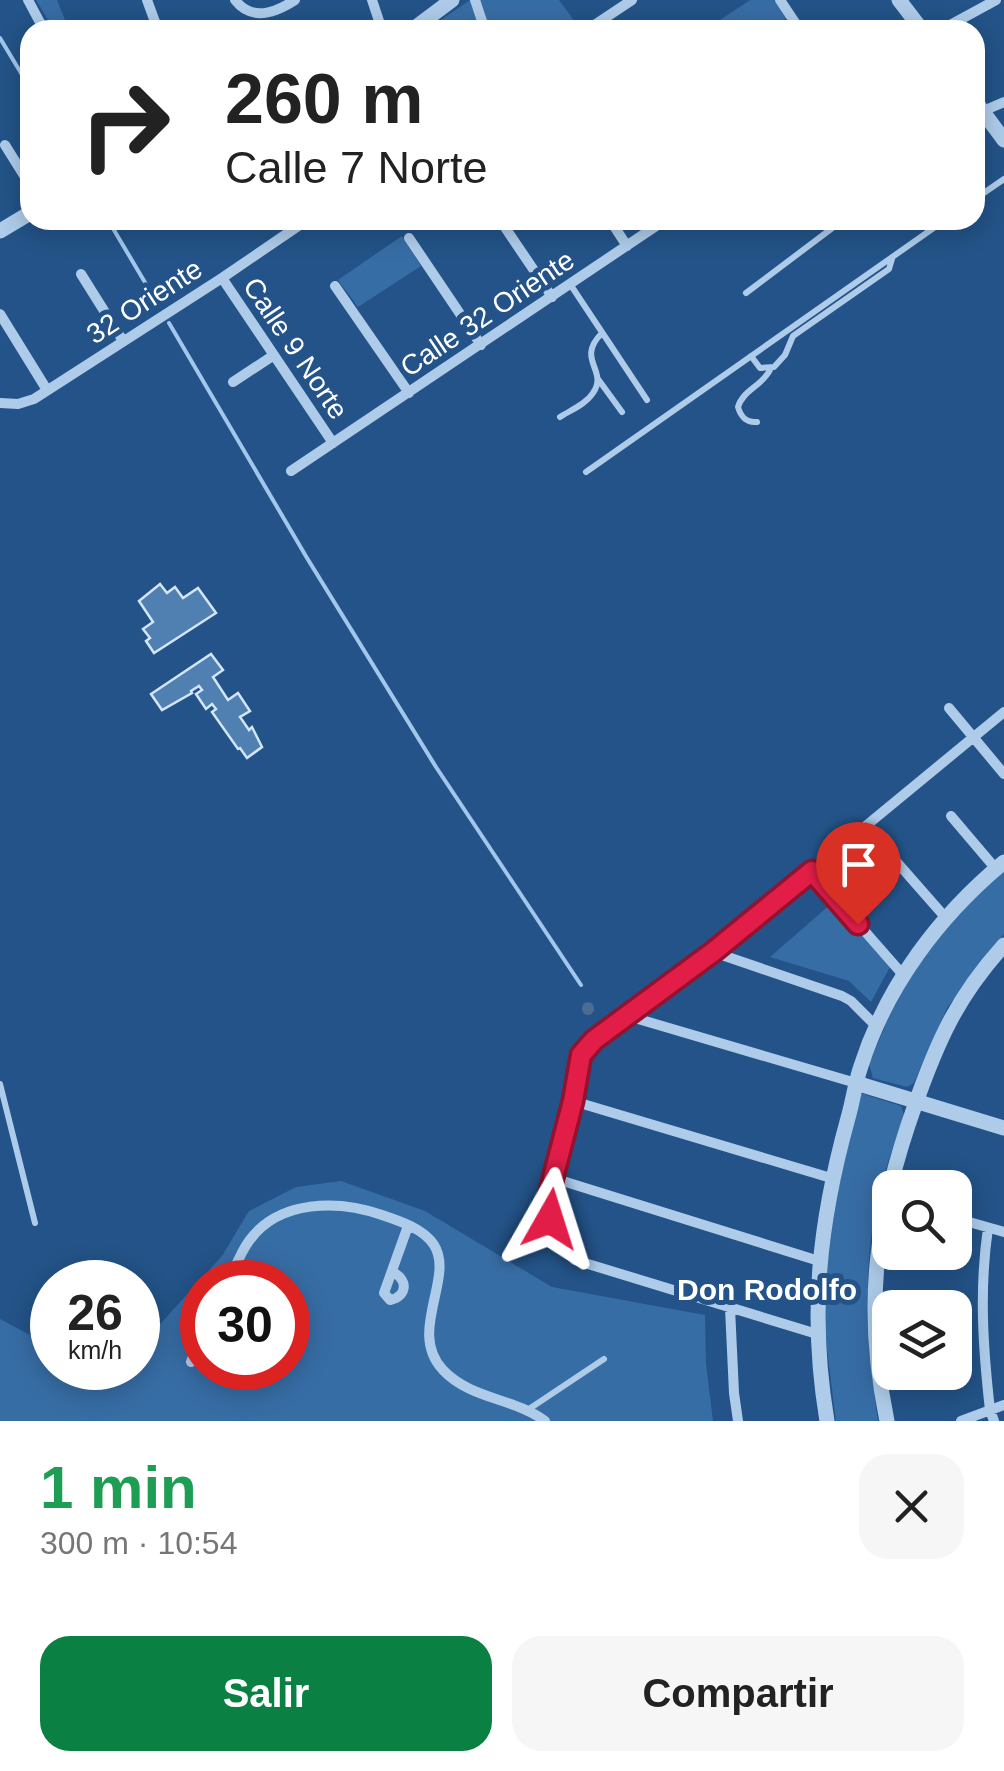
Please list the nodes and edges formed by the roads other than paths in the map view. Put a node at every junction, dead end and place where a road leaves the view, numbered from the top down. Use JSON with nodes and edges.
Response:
{"nodes":[{"id":1,"x":234,"y":0,"type":"edge"},
{"id":2,"x":295,"y":0,"type":"edge"},
{"id":3,"x":452,"y":0,"type":"edge"},
{"id":4,"x":632,"y":0,"type":"edge"},
{"id":5,"x":899,"y":0,"type":"edge"},
{"id":6,"x":996,"y":0,"type":"edge"},
{"id":7,"x":425,"y":20,"type":"edge"},
{"id":8,"x":603,"y":20,"type":"edge"},
{"id":9,"x":914,"y":20,"type":"edge"},
{"id":10,"x":959,"y":20,"type":"edge"},
{"id":11,"x":985,"y":118,"type":"edge"},
{"id":12,"x":1004,"y":140,"type":"edge"},
{"id":13,"x":5,"y":144,"type":"dead end"},
{"id":14,"x":20,"y":169,"type":"edge"},
{"id":15,"x":292,"y":230,"type":"edge"},
{"id":16,"x":507,"y":230,"type":"edge"},
{"id":17,"x":617,"y":230,"type":"edge"},
{"id":18,"x":650,"y":230,"type":"edge"},
{"id":19,"x":830,"y":230,"type":"edge"},
{"id":20,"x":931,"y":230,"type":"edge"},
{"id":21,"x":408,"y":238,"type":"dead end"},
{"id":22,"x":627,"y":246,"type":"junction"},
{"id":23,"x":892,"y":257,"type":"junction"},
{"id":24,"x":80,"y":274,"type":"dead end"},
{"id":25,"x":222,"y":278,"type":"junction"},
{"id":26,"x":570,"y":284,"type":"junction"},
{"id":27,"x":335,"y":286,"type":"dead end"},
{"id":28,"x":746,"y":292,"type":"dead end"},
{"id":29,"x":552,"y":297,"type":"junction"},
{"id":30,"x":0,"y":314,"type":"edge"},
{"id":31,"x":602,"y":334,"type":"junction"},
{"id":32,"x":124,"y":341,"type":"junction"},
{"id":33,"x":481,"y":345,"type":"junction"},
{"id":34,"x":274,"y":355,"type":"junction"},
{"id":35,"x":751,"y":356,"type":"junction"},
{"id":36,"x":771,"y":369,"type":"junction"},
{"id":37,"x":598,"y":378,"type":"junction"},
{"id":38,"x":233,"y":382,"type":"dead end"},
{"id":39,"x":47,"y":390,"type":"junction"},
{"id":40,"x":409,"y":393,"type":"junction"},
{"id":41,"x":647,"y":400,"type":"dead end"},
{"id":42,"x":0,"y":403,"type":"edge"},
{"id":43,"x":622,"y":412,"type":"dead end"},
{"id":44,"x":560,"y":417,"type":"dead end"},
{"id":45,"x":757,"y":422,"type":"dead end"},
{"id":46,"x":333,"y":443,"type":"junction"},
{"id":47,"x":291,"y":471,"type":"dead end"},
{"id":48,"x":586,"y":472,"type":"dead end"},
{"id":49,"x":950,"y":708,"type":"dead end"},
{"id":50,"x":1004,"y":712,"type":"edge"},
{"id":51,"x":974,"y":738,"type":"junction"},
{"id":52,"x":1004,"y":774,"type":"edge"},
{"id":53,"x":952,"y":816,"type":"dead end"},
{"id":54,"x":866,"y":827,"type":"junction"},
{"id":55,"x":1000,"y":866,"type":"edge"},
{"id":56,"x":812,"y":871,"type":"junction"},
{"id":57,"x":945,"y":917,"type":"junction"},
{"id":58,"x":713,"y":952,"type":"junction"},
{"id":59,"x":1001,"y":956,"type":"edge"},
{"id":60,"x":904,"y":976,"type":"junction"},
{"id":61,"x":628,"y":1016,"type":"junction"},
{"id":62,"x":876,"y":1027,"type":"junction"},
{"id":63,"x":856,"y":1083,"type":"junction"},
{"id":64,"x":0,"y":1084,"type":"edge"},
{"id":65,"x":916,"y":1100,"type":"junction"},
{"id":66,"x":573,"y":1101,"type":"junction"},
{"id":67,"x":1004,"y":1128,"type":"edge"},
{"id":68,"x":893,"y":1170,"type":"edge"},
{"id":69,"x":553,"y":1178,"type":"junction"},
{"id":70,"x":832,"y":1178,"type":"junction"},
{"id":71,"x":972,"y":1223,"type":"edge"},
{"id":72,"x":35,"y":1224,"type":"dead end"},
{"id":73,"x":408,"y":1226,"type":"junction"},
{"id":74,"x":988,"y":1228,"type":"junction"},
{"id":75,"x":1004,"y":1232,"type":"edge"},
{"id":76,"x":239,"y":1260,"type":"edge"},
{"id":77,"x":820,"y":1261,"type":"junction"},
{"id":78,"x":876,"y":1270,"type":"edge"},
{"id":79,"x":392,"y":1272,"type":"dead end"},
{"id":80,"x":730,"y":1308,"type":"junction"},
{"id":81,"x":817,"y":1334,"type":"junction"},
{"id":82,"x":604,"y":1359,"type":"dead end"},
{"id":83,"x":1004,"y":1405,"type":"edge"},
{"id":84,"x":529,"y":1410,"type":"junction"},
{"id":85,"x":992,"y":1416,"type":"edge"},
{"id":86,"x":545,"y":1421,"type":"edge"},
{"id":87,"x":738,"y":1421,"type":"edge"},
{"id":88,"x":827,"y":1421,"type":"edge"},
{"id":89,"x":887,"y":1421,"type":"edge"},
{"id":90,"x":961,"y":1421,"type":"edge"}],
"edges":[{"from":1,"to":2,"type":"street"},
{"from":3,"to":7,"type":"street"},
{"from":4,"to":8,"type":"street"},
{"from":5,"to":9,"type":"street"},
{"from":6,"to":10,"type":"street"},
{"from":11,"to":12,"type":"street"},
{"from":13,"to":14,"type":"street"},
{"from":15,"to":25,"type":"street","name":"32 Oriente"},
{"from":16,"to":29,"type":"street"},
{"from":17,"to":22,"type":"street"},
{"from":18,"to":22,"type":"street","name":"Calle 32 Oriente"},
{"from":19,"to":28,"type":"lane"},
{"from":20,"to":23,"type":"lane"},
{"from":21,"to":33,"type":"street"},
{"from":22,"to":26,"type":"street","name":"Calle 32 Oriente"},
{"from":23,"to":35,"type":"lane"},
{"from":23,"to":36,"type":"lane"},
{"from":24,"to":32,"type":"street"},
{"from":25,"to":32,"type":"street","name":"32 Oriente"},
{"from":25,"to":34,"type":"street","name":"Calle 9 Norte"},
{"from":26,"to":29,"type":"street","name":"Calle 32 Oriente"},
{"from":26,"to":31,"type":"lane"},
{"from":27,"to":40,"type":"street"},
{"from":29,"to":33,"type":"street","name":"Calle 32 Oriente"},
{"from":30,"to":39,"type":"street"},
{"from":31,"to":37,"type":"lane"},
{"from":31,"to":41,"type":"lane"},
{"from":32,"to":39,"type":"street","name":"32 Oriente"},
{"from":33,"to":40,"type":"street","name":"Calle 32 Oriente"},
{"from":34,"to":38,"type":"street"},
{"from":34,"to":46,"type":"street","name":"Calle 9 Norte"},
{"from":35,"to":36,"type":"lane"},
{"from":35,"to":48,"type":"lane"},
{"from":36,"to":45,"type":"lane"},
{"from":37,"to":43,"type":"lane"},
{"from":37,"to":44,"type":"lane"},
{"from":39,"to":42,"type":"street","name":"32 Oriente"},
{"from":40,"to":46,"type":"street","name":"Calle 32 Oriente"},
{"from":46,"to":47,"type":"street","name":"Calle 32 Oriente"},
{"from":49,"to":51,"type":"street"},
{"from":50,"to":51,"type":"street"},
{"from":51,"to":52,"type":"street"},
{"from":51,"to":54,"type":"street"},
{"from":53,"to":55,"type":"street"},
{"from":54,"to":56,"type":"street"},
{"from":54,"to":57,"type":"street"},
{"from":55,"to":57,"type":"street"},
{"from":56,"to":58,"type":"street"},
{"from":56,"to":60,"type":"street"},
{"from":57,"to":60,"type":"street"},
{"from":58,"to":61,"type":"street"},
{"from":58,"to":62,"type":"street"},
{"from":59,"to":65,"type":"street"},
{"from":60,"to":62,"type":"street"},
{"from":61,"to":63,"type":"street"},
{"from":61,"to":66,"type":"street"},
{"from":62,"to":63,"type":"street"},
{"from":63,"to":65,"type":"street"},
{"from":63,"to":70,"type":"street"},
{"from":64,"to":72,"type":"lane"},
{"from":65,"to":67,"type":"street"},
{"from":65,"to":68,"type":"street"},
{"from":66,"to":69,"type":"street"},
{"from":66,"to":70,"type":"street"},
{"from":69,"to":77,"type":"street"},
{"from":69,"to":80,"type":"street"},
{"from":70,"to":77,"type":"street"},
{"from":71,"to":74,"type":"street"},
{"from":73,"to":76,"type":"street"},
{"from":73,"to":79,"type":"street"},
{"from":73,"to":84,"type":"street"},
{"from":74,"to":75,"type":"street"},
{"from":74,"to":85,"type":"street"},
{"from":77,"to":81,"type":"street"},
{"from":78,"to":89,"type":"street"},
{"from":80,"to":81,"type":"street"},
{"from":80,"to":87,"type":"street"},
{"from":81,"to":88,"type":"street"},
{"from":82,"to":84,"type":"lane"},
{"from":83,"to":85,"type":"street"},
{"from":84,"to":86,"type":"street"},
{"from":85,"to":90,"type":"street"}]}
